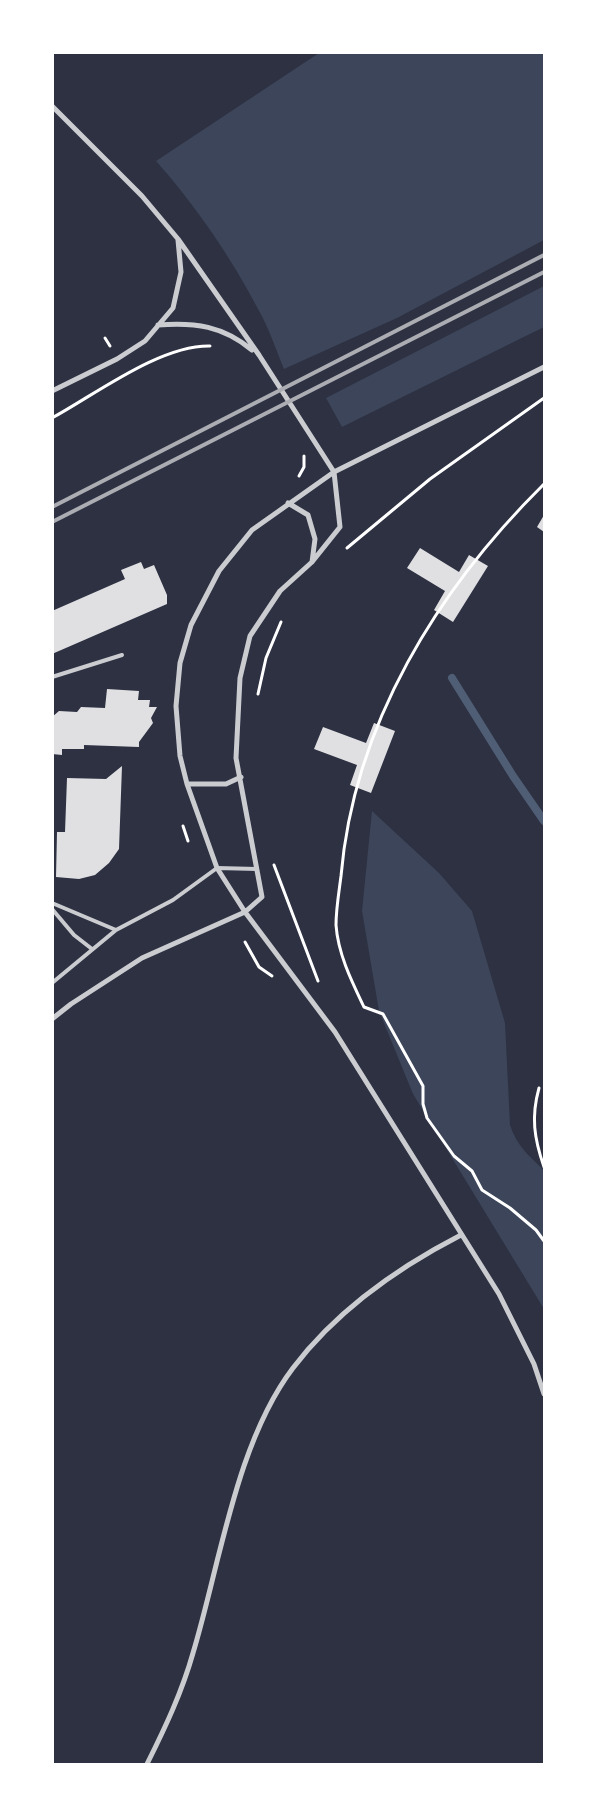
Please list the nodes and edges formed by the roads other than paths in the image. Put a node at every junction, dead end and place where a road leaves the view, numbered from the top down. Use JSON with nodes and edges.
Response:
{"nodes":[{"id":1,"x":52,"y":106,"type":"edge"},
{"id":2,"x":178,"y":239,"type":"junction"},
{"id":3,"x":158,"y":325,"type":"junction"},
{"id":4,"x":259,"y":355,"type":"junction"},
{"id":5,"x":544,"y":367,"type":"edge"},
{"id":6,"x":52,"y":391,"type":"edge"},
{"id":7,"x":334,"y":472,"type":"junction"},
{"id":8,"x":288,"y":503,"type":"junction"},
{"id":9,"x":312,"y":562,"type":"junction"},
{"id":10,"x":122,"y":655,"type":"dead end"},
{"id":11,"x":52,"y":677,"type":"edge"},
{"id":12,"x":241,"y":776,"type":"junction"},
{"id":13,"x":187,"y":784,"type":"junction"},
{"id":14,"x":217,"y":868,"type":"junction"},
{"id":15,"x":257,"y":869,"type":"junction"},
{"id":16,"x":52,"y":903,"type":"edge"},
{"id":17,"x":52,"y":908,"type":"edge"},
{"id":18,"x":245,"y":912,"type":"junction"},
{"id":19,"x":116,"y":930,"type":"junction"},
{"id":20,"x":92,"y":949,"type":"junction"},
{"id":21,"x":52,"y":983,"type":"edge"},
{"id":22,"x":52,"y":1019,"type":"edge"},
{"id":23,"x":461,"y":1235,"type":"junction"},
{"id":24,"x":544,"y":1394,"type":"edge"},
{"id":25,"x":147,"y":1764,"type":"edge"}],
"edges":[{"from":1,"to":2,"type":"street"},
{"from":2,"to":3,"type":"street"},
{"from":2,"to":4,"type":"street"},
{"from":3,"to":4,"type":"street"},
{"from":3,"to":6,"type":"street"},
{"from":4,"to":7,"type":"street"},
{"from":5,"to":7,"type":"street"},
{"from":7,"to":8,"type":"street"},
{"from":7,"to":9,"type":"street"},
{"from":8,"to":9,"type":"street"},
{"from":8,"to":13,"type":"street"},
{"from":9,"to":12,"type":"street"},
{"from":10,"to":11,"type":"lane"},
{"from":12,"to":13,"type":"street"},
{"from":12,"to":15,"type":"street"},
{"from":13,"to":14,"type":"street"},
{"from":14,"to":15,"type":"lane"},
{"from":14,"to":18,"type":"street"},
{"from":14,"to":19,"type":"lane"},
{"from":15,"to":18,"type":"street"},
{"from":16,"to":19,"type":"lane"},
{"from":17,"to":20,"type":"lane"},
{"from":18,"to":22,"type":"street"},
{"from":18,"to":23,"type":"street"},
{"from":19,"to":20,"type":"lane"},
{"from":20,"to":21,"type":"lane"},
{"from":23,"to":24,"type":"street"},
{"from":23,"to":25,"type":"street"}]}
